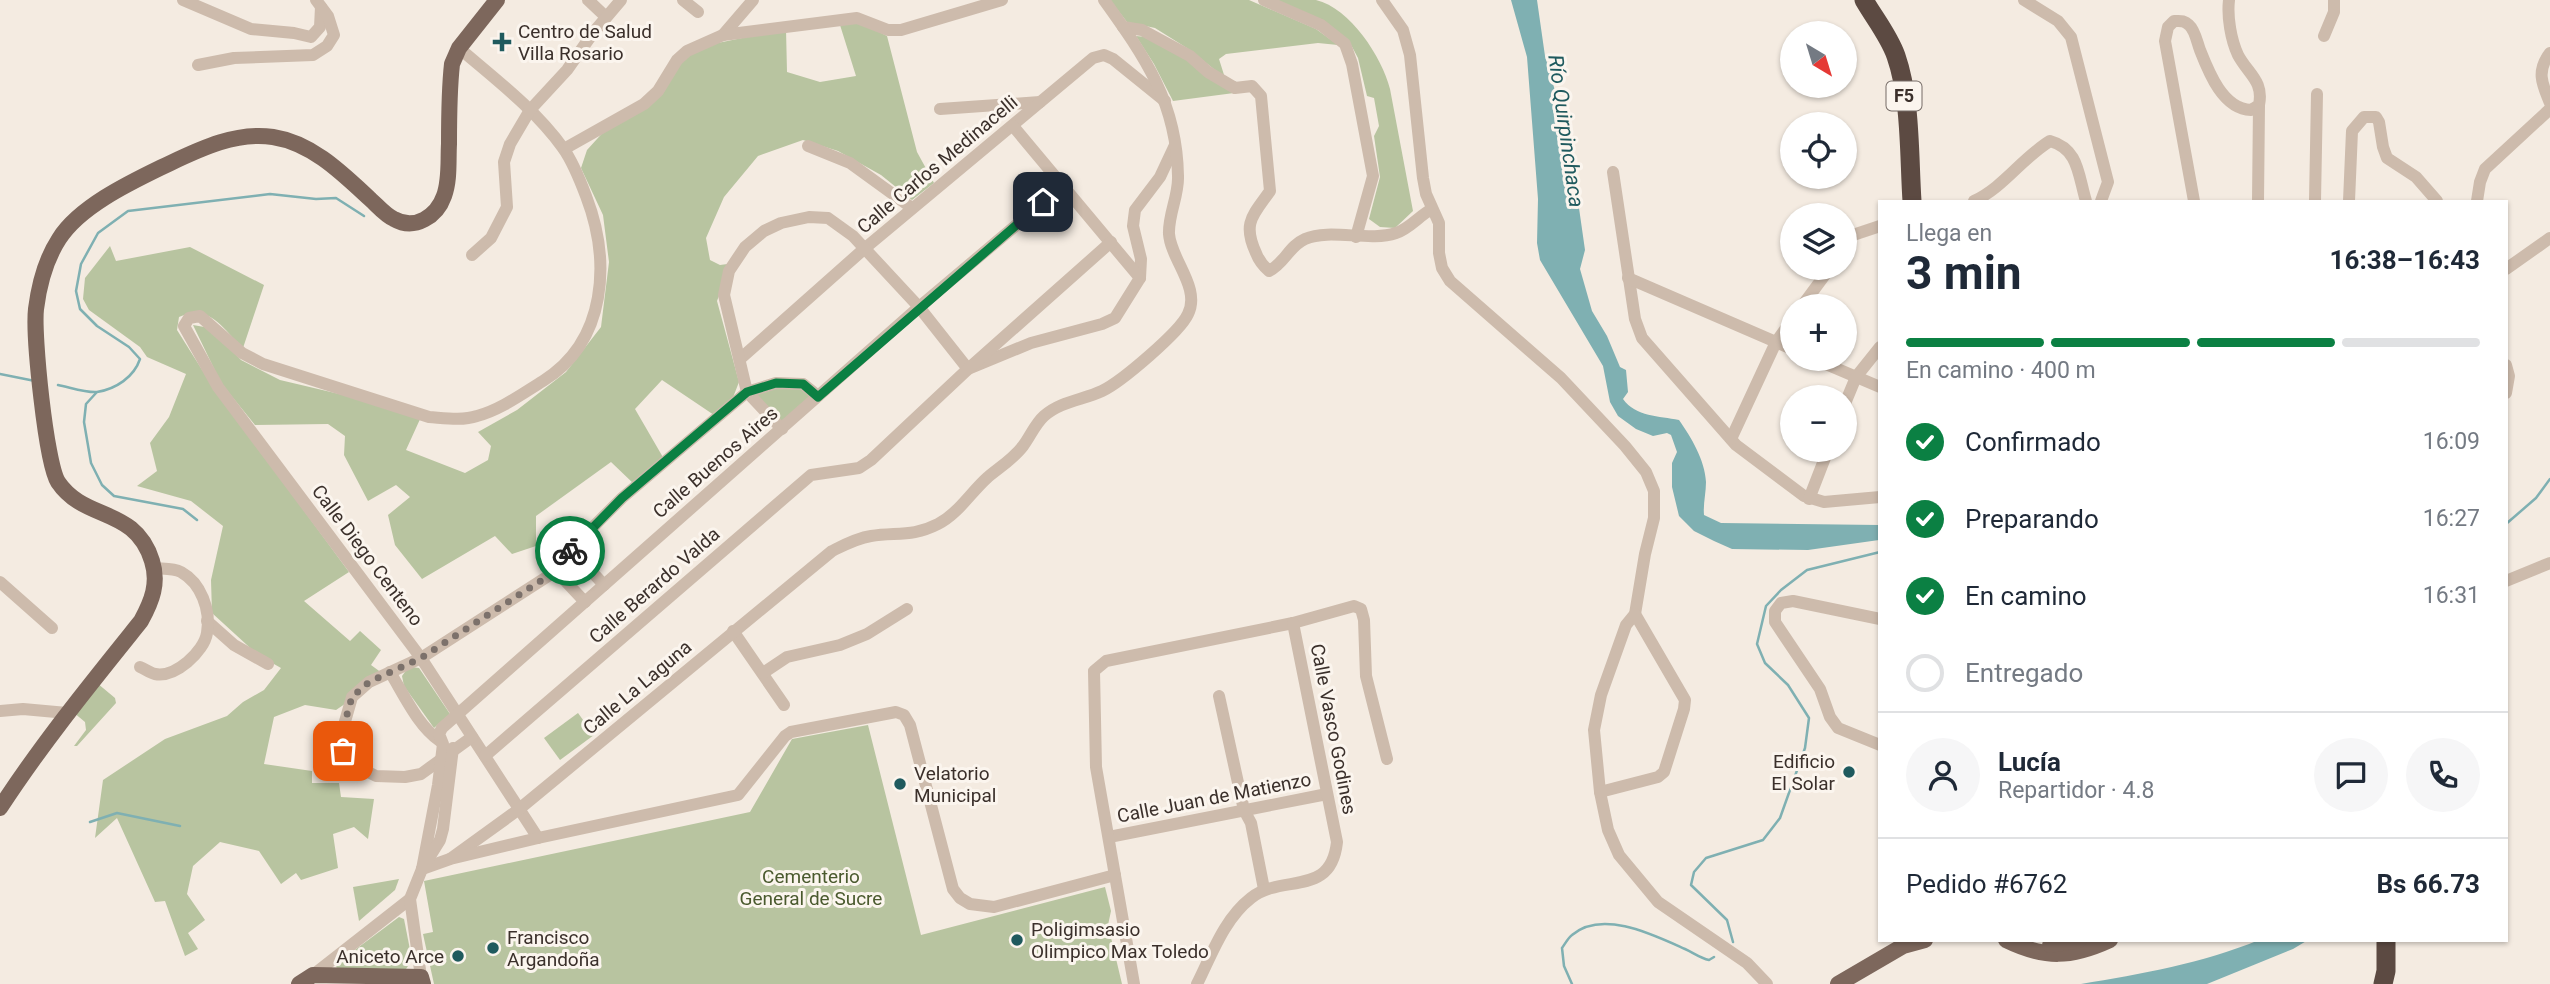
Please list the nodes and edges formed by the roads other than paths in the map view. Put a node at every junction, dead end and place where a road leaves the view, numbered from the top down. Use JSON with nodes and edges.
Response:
{"nodes":[{"id":1,"x":183,"y":0,"type":"edge"},
{"id":2,"x":497,"y":0,"type":"edge"},
{"id":3,"x":590,"y":0,"type":"edge"},
{"id":4,"x":621,"y":0,"type":"edge"},
{"id":5,"x":683,"y":0,"type":"edge"},
{"id":6,"x":752,"y":0,"type":"edge"},
{"id":7,"x":1002,"y":0,"type":"edge"},
{"id":8,"x":1104,"y":0,"type":"edge"},
{"id":9,"x":1264,"y":0,"type":"edge"},
{"id":10,"x":1382,"y":0,"type":"edge"},
{"id":11,"x":1864,"y":0,"type":"edge"},
{"id":12,"x":2024,"y":0,"type":"edge"},
{"id":13,"x":2229,"y":0,"type":"edge"},
{"id":14,"x":2334,"y":0,"type":"edge"},
{"id":15,"x":318,"y":3,"type":"edge"},
{"id":16,"x":973,"y":4,"type":"edge"},
{"id":17,"x":698,"y":12,"type":"dead end"},
{"id":18,"x":606,"y":17,"type":"junction"},
{"id":19,"x":1123,"y":27,"type":"junction"},
{"id":20,"x":723,"y":35,"type":"junction"},
{"id":21,"x":2324,"y":36,"type":"dead end"},
{"id":22,"x":459,"y":48,"type":"junction"},
{"id":23,"x":2550,"y":52,"type":"edge"},
{"id":24,"x":198,"y":65,"type":"dead end"},
{"id":25,"x":2317,"y":94,"type":"dead end"},
{"id":26,"x":1165,"y":101,"type":"junction"},
{"id":27,"x":1040,"y":102,"type":"junction"},
{"id":28,"x":2550,"y":103,"type":"edge"},
{"id":29,"x":2259,"y":105,"type":"junction"},
{"id":30,"x":940,"y":109,"type":"dead end"},
{"id":31,"x":2550,"y":109,"type":"edge"},
{"id":32,"x":530,"y":110,"type":"junction"},
{"id":33,"x":1013,"y":126,"type":"junction"},
{"id":34,"x":1175,"y":145,"type":"junction"},
{"id":35,"x":808,"y":146,"type":"dead end"},
{"id":36,"x":564,"y":149,"type":"junction"},
{"id":37,"x":1613,"y":172,"type":"dead end"},
{"id":38,"x":1064,"y":185,"type":"junction"},
{"id":39,"x":1912,"y":200,"type":"edge"},
{"id":40,"x":1976,"y":200,"type":"edge"},
{"id":41,"x":2086,"y":200,"type":"edge"},
{"id":42,"x":2101,"y":200,"type":"edge"},
{"id":43,"x":2194,"y":200,"type":"edge"},
{"id":44,"x":2258,"y":200,"type":"edge"},
{"id":45,"x":2315,"y":200,"type":"edge"},
{"id":46,"x":2349,"y":200,"type":"edge"},
{"id":47,"x":2436,"y":200,"type":"edge"},
{"id":48,"x":2477,"y":200,"type":"edge"},
{"id":49,"x":912,"y":208,"type":"junction"},
{"id":50,"x":1432,"y":209,"type":"junction"},
{"id":51,"x":1878,"y":227,"type":"edge"},
{"id":52,"x":1857,"y":234,"type":"edge"},
{"id":53,"x":1356,"y":237,"type":"junction"},
{"id":54,"x":2550,"y":238,"type":"edge"},
{"id":55,"x":1111,"y":242,"type":"junction"},
{"id":56,"x":864,"y":249,"type":"junction"},
{"id":57,"x":472,"y":256,"type":"dead end"},
{"id":58,"x":2508,"y":268,"type":"edge"},
{"id":59,"x":1140,"y":278,"type":"junction"},
{"id":60,"x":1629,"y":278,"type":"junction"},
{"id":61,"x":919,"y":307,"type":"junction"},
{"id":62,"x":1780,"y":336,"type":"edge"},
{"id":63,"x":1776,"y":342,"type":"junction"},
{"id":64,"x":1780,"y":344,"type":"edge"},
{"id":65,"x":1878,"y":349,"type":"edge"},
{"id":66,"x":740,"y":359,"type":"junction"},
{"id":67,"x":968,"y":369,"type":"junction"},
{"id":68,"x":1842,"y":371,"type":"edge"},
{"id":69,"x":1856,"y":377,"type":"junction"},
{"id":70,"x":1853,"y":385,"type":"edge"},
{"id":71,"x":1878,"y":386,"type":"edge"},
{"id":72,"x":747,"y":392,"type":"junction"},
{"id":73,"x":818,"y":397,"type":"junction"},
{"id":74,"x":782,"y":429,"type":"junction"},
{"id":75,"x":1731,"y":439,"type":"junction"},
{"id":76,"x":1823,"y":462,"type":"edge"},
{"id":77,"x":1878,"y":497,"type":"edge"},
{"id":78,"x":1809,"y":499,"type":"junction"},
{"id":79,"x":571,"y":549,"type":"junction"},
{"id":80,"x":2550,"y":563,"type":"edge"},
{"id":81,"x":154,"y":568,"type":"junction"},
{"id":82,"x":556,"y":571,"type":"junction"},
{"id":83,"x":2508,"y":580,"type":"edge"},
{"id":84,"x":0,"y":582,"type":"edge"},
{"id":85,"x":604,"y":585,"type":"junction"},
{"id":86,"x":585,"y":602,"type":"junction"},
{"id":87,"x":907,"y":608,"type":"dead end"},
{"id":88,"x":1635,"y":614,"type":"junction"},
{"id":89,"x":1878,"y":619,"type":"edge"},
{"id":90,"x":207,"y":621,"type":"junction"},
{"id":91,"x":1293,"y":623,"type":"junction"},
{"id":92,"x":52,"y":628,"type":"dead end"},
{"id":93,"x":733,"y":631,"type":"junction"},
{"id":94,"x":421,"y":658,"type":"junction"},
{"id":95,"x":268,"y":664,"type":"dead end"},
{"id":96,"x":140,"y":667,"type":"dead end"},
{"id":97,"x":390,"y":672,"type":"junction"},
{"id":98,"x":763,"y":673,"type":"junction"},
{"id":99,"x":1219,"y":696,"type":"dead end"},
{"id":100,"x":784,"y":705,"type":"dead end"},
{"id":101,"x":0,"y":711,"type":"edge"},
{"id":102,"x":67,"y":713,"type":"junction"},
{"id":103,"x":457,"y":714,"type":"junction"},
{"id":104,"x":472,"y":737,"type":"junction"},
{"id":105,"x":1878,"y":744,"type":"edge"},
{"id":106,"x":445,"y":745,"type":"junction"},
{"id":107,"x":485,"y":756,"type":"junction"},
{"id":108,"x":1387,"y":759,"type":"dead end"},
{"id":109,"x":1600,"y":792,"type":"junction"},
{"id":110,"x":1327,"y":794,"type":"junction"},
{"id":111,"x":0,"y":808,"type":"edge"},
{"id":112,"x":518,"y":810,"type":"junction"},
{"id":113,"x":1244,"y":810,"type":"junction"},
{"id":114,"x":1108,"y":837,"type":"junction"},
{"id":115,"x":538,"y":838,"type":"junction"},
{"id":116,"x":450,"y":859,"type":"junction"},
{"id":117,"x":422,"y":869,"type":"junction"},
{"id":118,"x":1115,"y":875,"type":"junction"},
{"id":119,"x":1265,"y":889,"type":"junction"},
{"id":120,"x":410,"y":899,"type":"junction"},
{"id":121,"x":2010,"y":942,"type":"edge"},
{"id":122,"x":2034,"y":942,"type":"edge"},
{"id":123,"x":2070,"y":942,"type":"edge"},
{"id":124,"x":2105,"y":942,"type":"edge"},
{"id":125,"x":2386,"y":942,"type":"edge"},
{"id":126,"x":1908,"y":943,"type":"edge"},
{"id":127,"x":306,"y":979,"type":"edge"},
{"id":128,"x":334,"y":979,"type":"edge"},
{"id":129,"x":422,"y":981,"type":"edge"},
{"id":130,"x":1134,"y":984,"type":"edge"},
{"id":131,"x":1197,"y":984,"type":"edge"},
{"id":132,"x":1767,"y":984,"type":"edge"},
{"id":133,"x":1838,"y":984,"type":"edge"},
{"id":134,"x":2383,"y":984,"type":"edge"}],
"edges":[{"from":1,"to":15,"type":"street"},
{"from":2,"to":22,"type":"main road"},
{"from":3,"to":18,"type":"street"},
{"from":4,"to":18,"type":"street"},
{"from":5,"to":17,"type":"street"},
{"from":6,"to":20,"type":"street"},
{"from":7,"to":16,"type":"street"},
{"from":8,"to":19,"type":"street","name":"Calle La Laguna"},
{"from":9,"to":53,"type":"street"},
{"from":10,"to":50,"type":"street"},
{"from":11,"to":39,"type":"highway","number":"F5"},
{"from":12,"to":42,"type":"street"},
{"from":13,"to":29,"type":"street"},
{"from":14,"to":21,"type":"street"},
{"from":15,"to":24,"type":"street"},
{"from":16,"to":20,"type":"street"},
{"from":18,"to":32,"type":"street"},
{"from":19,"to":26,"type":"street","name":"Calle La Laguna"},
{"from":19,"to":53,"type":"street"},
{"from":20,"to":36,"type":"street"},
{"from":22,"to":32,"type":"street"},
{"from":22,"to":81,"type":"main road"},
{"from":23,"to":28,"type":"street"},
{"from":25,"to":45,"type":"street"},
{"from":26,"to":27,"type":"street","name":"Calle Carlos Medinacelli"},
{"from":26,"to":34,"type":"street","name":"Calle La Laguna"},
{"from":27,"to":30,"type":"street"},
{"from":27,"to":33,"type":"street","name":"Calle Carlos Medinacelli"},
{"from":29,"to":43,"type":"street"},
{"from":29,"to":44,"type":"street"},
{"from":31,"to":48,"type":"street"},
{"from":32,"to":36,"type":"street"},
{"from":32,"to":57,"type":"street"},
{"from":33,"to":38,"type":"street"},
{"from":33,"to":49,"type":"street","name":"Calle Carlos Medinacelli"},
{"from":34,"to":59,"type":"street"},
{"from":34,"to":93,"type":"street","name":"Calle La Laguna"},
{"from":35,"to":49,"type":"street"},
{"from":36,"to":94,"type":"street","name":"Calle Diego Centeno"},
{"from":37,"to":60,"type":"street"},
{"from":38,"to":55,"type":"street"},
{"from":38,"to":61,"type":"street","name":"Calle Buenos Aires"},
{"from":40,"to":41,"type":"street"},
{"from":46,"to":47,"type":"street"},
{"from":49,"to":56,"type":"street","name":"Calle Carlos Medinacelli"},
{"from":50,"to":53,"type":"street"},
{"from":50,"to":88,"type":"street"},
{"from":51,"to":52,"type":"street"},
{"from":54,"to":58,"type":"street"},
{"from":55,"to":59,"type":"street"},
{"from":55,"to":67,"type":"street"},
{"from":56,"to":61,"type":"street"},
{"from":56,"to":66,"type":"street","name":"Calle Carlos Medinacelli"},
{"from":56,"to":66,"type":"street"},
{"from":59,"to":67,"type":"street"},
{"from":60,"to":63,"type":"street"},
{"from":60,"to":75,"type":"street"},
{"from":61,"to":67,"type":"street"},
{"from":61,"to":73,"type":"street","name":"Calle Buenos Aires"},
{"from":62,"to":63,"type":"street"},
{"from":63,"to":64,"type":"street"},
{"from":63,"to":75,"type":"street"},
{"from":65,"to":69,"type":"street"},
{"from":66,"to":72,"type":"street"},
{"from":67,"to":107,"type":"street","name":"Calle Berardo Valda"},
{"from":68,"to":69,"type":"street"},
{"from":69,"to":70,"type":"street"},
{"from":69,"to":71,"type":"street"},
{"from":72,"to":73,"type":"street"},
{"from":72,"to":74,"type":"street"},
{"from":72,"to":79,"type":"street"},
{"from":73,"to":74,"type":"street","name":"Calle Buenos Aires"},
{"from":74,"to":85,"type":"street","name":"Calle Buenos Aires"},
{"from":75,"to":78,"type":"street"},
{"from":76,"to":78,"type":"street"},
{"from":77,"to":78,"type":"street"},
{"from":79,"to":82,"type":"street"},
{"from":79,"to":85,"type":"street"},
{"from":80,"to":83,"type":"street"},
{"from":81,"to":90,"type":"street"},
{"from":81,"to":102,"type":"main road"},
{"from":82,"to":86,"type":"street"},
{"from":82,"to":94,"type":"street"},
{"from":84,"to":92,"type":"street"},
{"from":85,"to":86,"type":"street","name":"Calle Buenos Aires"},
{"from":86,"to":103,"type":"street","name":"Calle Buenos Aires"},
{"from":87,"to":98,"type":"street"},
{"from":88,"to":109,"type":"street"},
{"from":88,"to":109,"type":"street"},
{"from":89,"to":105,"type":"street"},
{"from":90,"to":95,"type":"street"},
{"from":90,"to":96,"type":"street"},
{"from":91,"to":108,"type":"street"},
{"from":91,"to":110,"type":"street","name":"Calle Vasco Godines"},
{"from":91,"to":114,"type":"street"},
{"from":93,"to":98,"type":"street"},
{"from":93,"to":112,"type":"street","name":"Calle La Laguna"},
{"from":94,"to":97,"type":"street"},
{"from":94,"to":103,"type":"street","name":"Calle Diego Centeno"},
{"from":97,"to":106,"type":"street"},
{"from":97,"to":106,"type":"street"},
{"from":98,"to":100,"type":"street"},
{"from":99,"to":113,"type":"street"},
{"from":101,"to":102,"type":"street"},
{"from":102,"to":111,"type":"main road"},
{"from":103,"to":104,"type":"street","name":"Calle Diego Centeno"},
{"from":103,"to":106,"type":"street","name":"Calle Buenos Aires"},
{"from":103,"to":106,"type":"street"},
{"from":104,"to":106,"type":"street"},
{"from":104,"to":107,"type":"street","name":"Calle Diego Centeno"},
{"from":106,"to":117,"type":"street"},
{"from":107,"to":112,"type":"street","name":"Calle Diego Centeno"},
{"from":109,"to":132,"type":"street"},
{"from":110,"to":113,"type":"street","name":"Calle Juan de Matienzo"},
{"from":110,"to":119,"type":"street","name":"Calle Vasco Godines"},
{"from":112,"to":115,"type":"street","name":"Calle Diego Centeno"},
{"from":112,"to":116,"type":"street","name":"Calle La Laguna"},
{"from":113,"to":114,"type":"street","name":"Calle Juan de Matienzo"},
{"from":113,"to":119,"type":"street"},
{"from":114,"to":118,"type":"street"},
{"from":115,"to":116,"type":"street"},
{"from":115,"to":118,"type":"street"},
{"from":116,"to":117,"type":"street"},
{"from":117,"to":120,"type":"street"},
{"from":118,"to":130,"type":"street"},
{"from":119,"to":131,"type":"street"},
{"from":120,"to":127,"type":"street"},
{"from":120,"to":129,"type":"street"},
{"from":121,"to":124,"type":"main road"},
{"from":122,"to":123,"type":"main road"},
{"from":125,"to":134,"type":"highway"},
{"from":126,"to":133,"type":"main road"},
{"from":127,"to":128,"type":"main road"},
{"from":128,"to":129,"type":"main road"}]}
